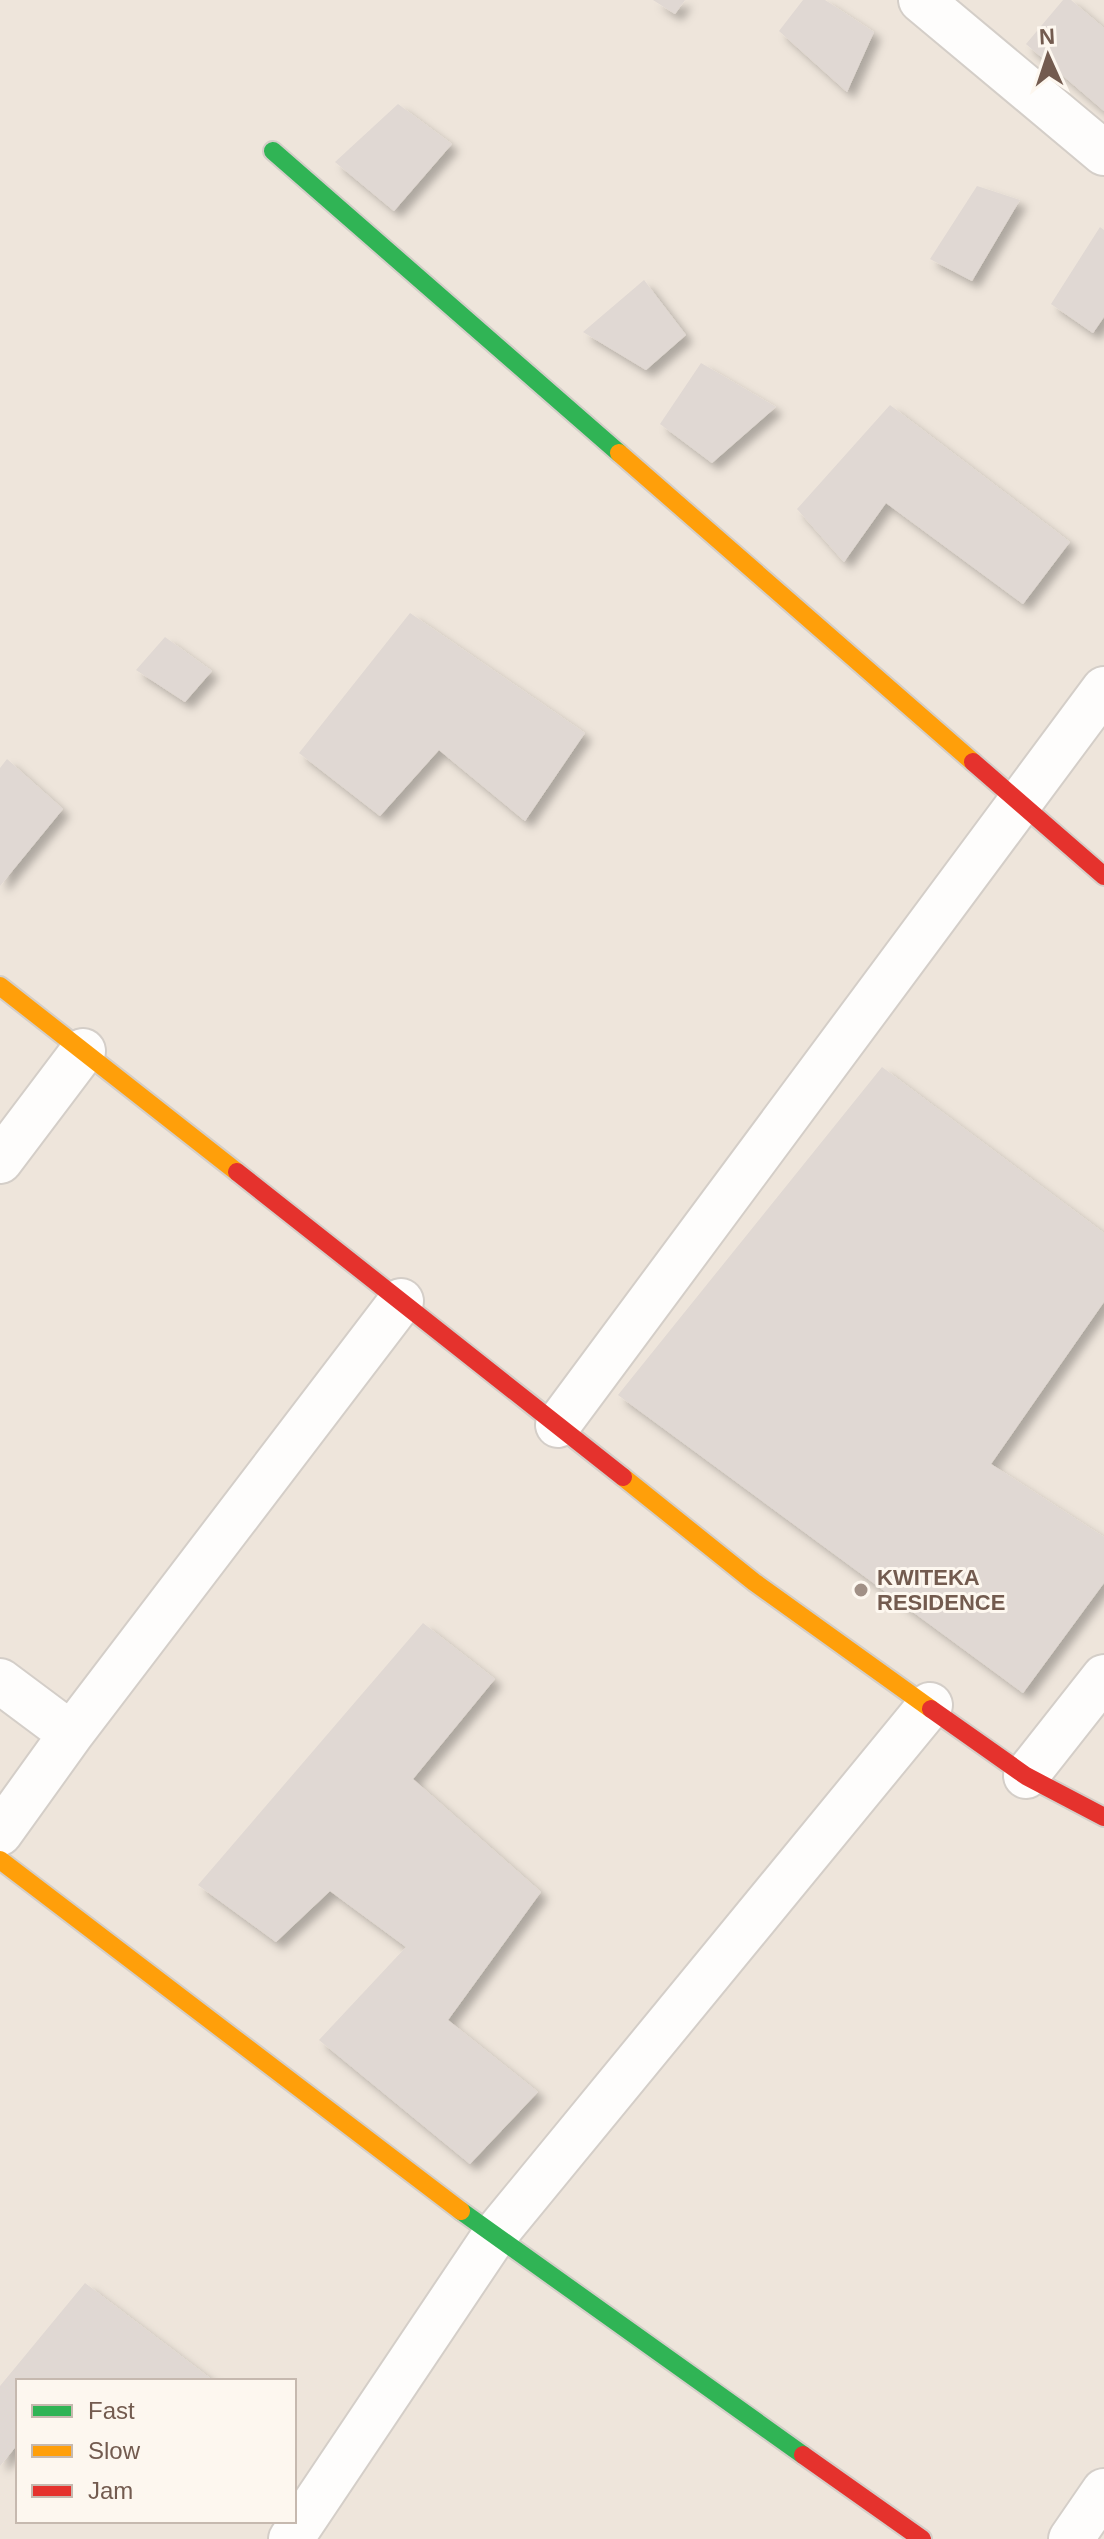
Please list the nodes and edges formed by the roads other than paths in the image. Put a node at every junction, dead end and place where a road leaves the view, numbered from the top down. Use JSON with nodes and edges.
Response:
{"nodes":[{"id":1,"x":921,"y":0,"type":"edge"},
{"id":2,"x":273,"y":151,"type":"dead end"},
{"id":3,"x":1104,"y":153,"type":"edge"},
{"id":4,"x":1104,"y":689,"type":"edge"},
{"id":5,"x":1021,"y":802,"type":"junction"},
{"id":6,"x":1104,"y":876,"type":"edge"},
{"id":7,"x":0,"y":986,"type":"edge"},
{"id":8,"x":83,"y":1051,"type":"junction"},
{"id":9,"x":0,"y":1161,"type":"edge"},
{"id":10,"x":401,"y":1301,"type":"junction"},
{"id":11,"x":558,"y":1425,"type":"junction"},
{"id":12,"x":1104,"y":1677,"type":"edge"},
{"id":13,"x":0,"y":1681,"type":"edge"},
{"id":14,"x":930,"y":1705,"type":"junction"},
{"id":15,"x":71,"y":1734,"type":"junction"},
{"id":16,"x":1026,"y":1776,"type":"junction"},
{"id":17,"x":1104,"y":1817,"type":"edge"},
{"id":18,"x":0,"y":1833,"type":"edge"},
{"id":19,"x":0,"y":1860,"type":"edge"},
{"id":20,"x":494,"y":2236,"type":"junction"},
{"id":21,"x":1104,"y":2491,"type":"edge"},
{"id":22,"x":291,"y":2539,"type":"edge"},
{"id":23,"x":922,"y":2539,"type":"edge"},
{"id":24,"x":1071,"y":2539,"type":"edge"}],
"edges":[{"from":1,"to":3,"type":"street"},
{"from":2,"to":5,"type":"street"},
{"from":4,"to":5,"type":"street"},
{"from":5,"to":6,"type":"street"},
{"from":5,"to":11,"type":"street"},
{"from":7,"to":8,"type":"street"},
{"from":8,"to":9,"type":"street"},
{"from":8,"to":10,"type":"street"},
{"from":10,"to":11,"type":"street"},
{"from":10,"to":15,"type":"street"},
{"from":11,"to":14,"type":"street"},
{"from":12,"to":16,"type":"street"},
{"from":13,"to":15,"type":"street"},
{"from":14,"to":16,"type":"street"},
{"from":14,"to":20,"type":"street"},
{"from":15,"to":18,"type":"street"},
{"from":16,"to":17,"type":"street"},
{"from":19,"to":20,"type":"street"},
{"from":20,"to":22,"type":"street"},
{"from":20,"to":23,"type":"street"},
{"from":21,"to":24,"type":"street"}]}
